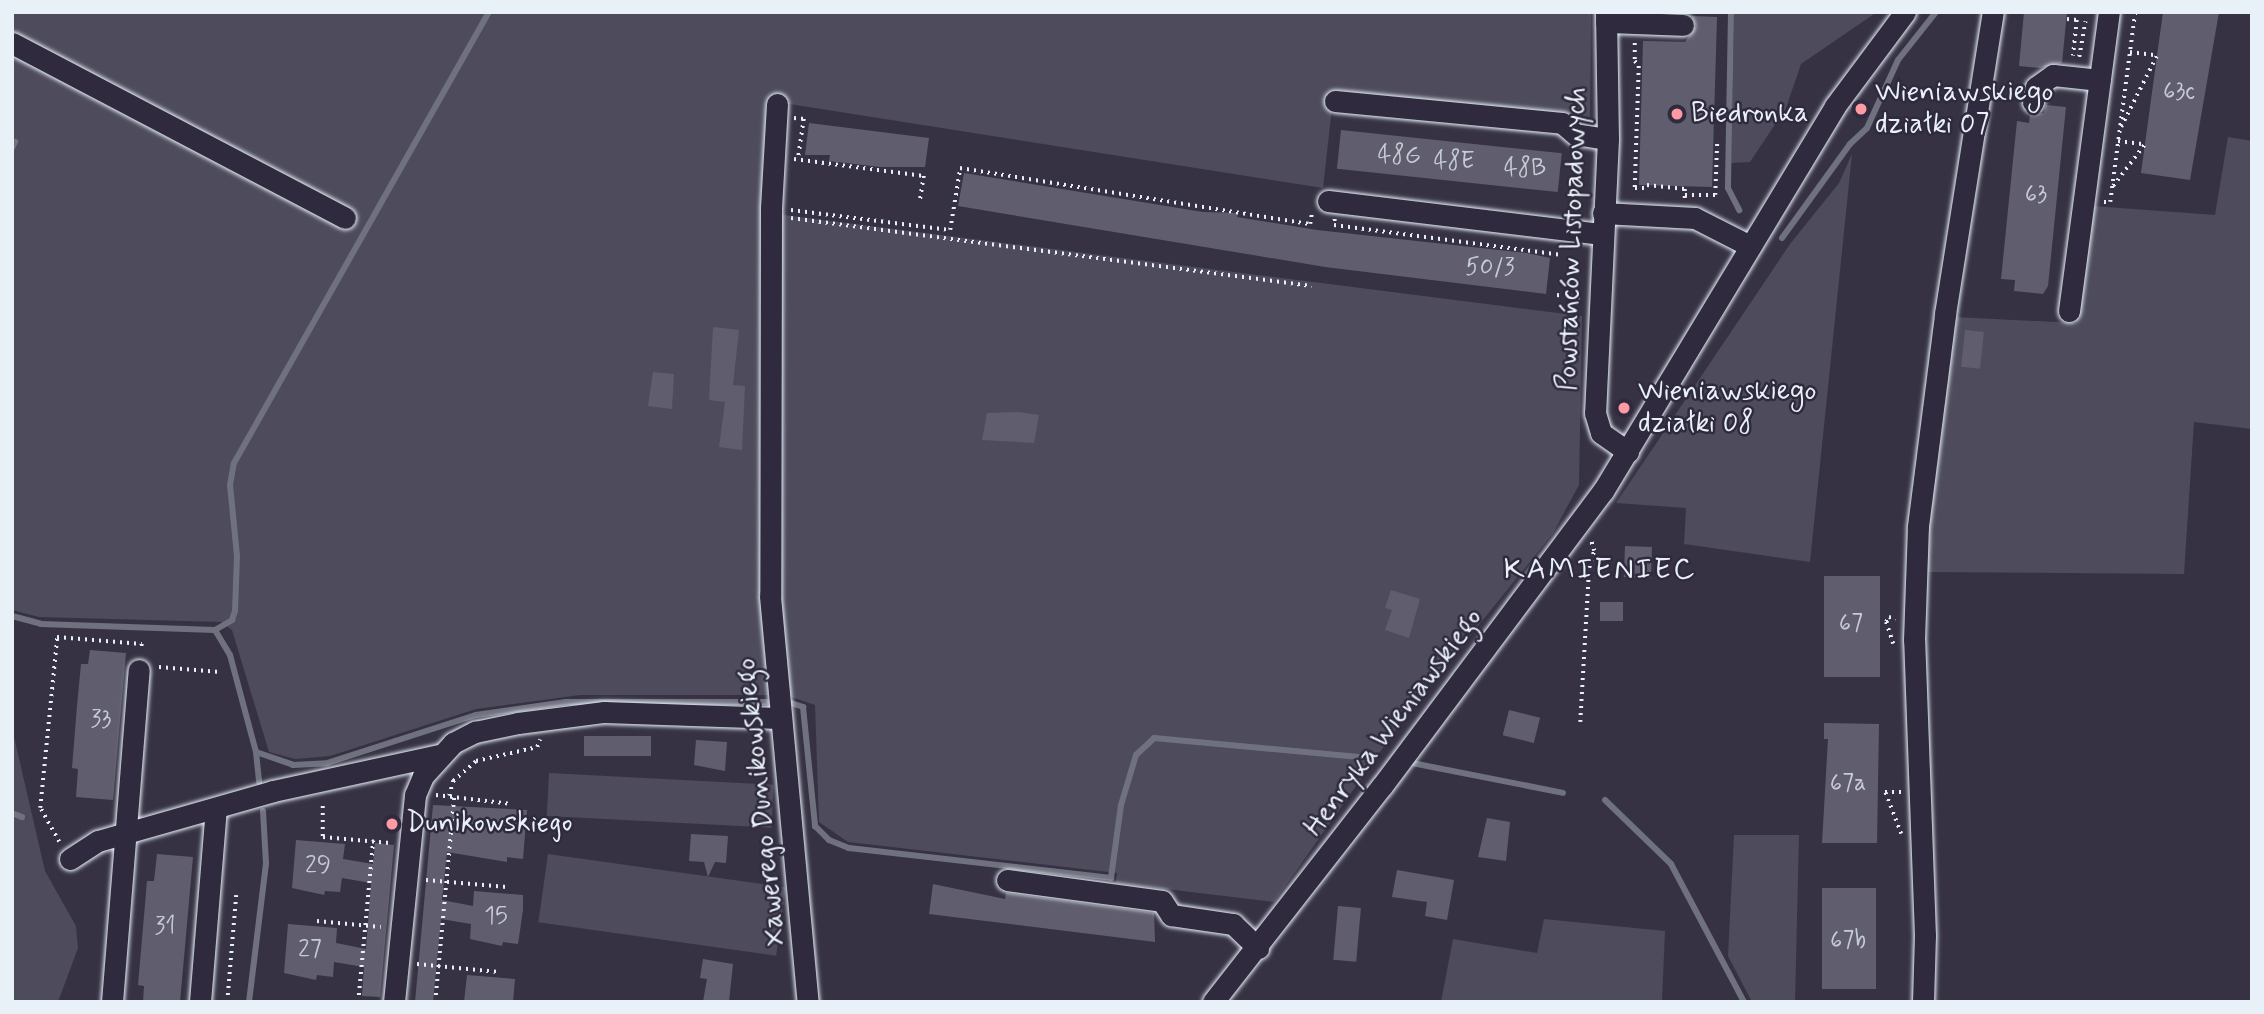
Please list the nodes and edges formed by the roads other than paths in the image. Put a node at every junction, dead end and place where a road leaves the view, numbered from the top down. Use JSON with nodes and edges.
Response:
{"nodes":[{"id":1,"x":1905,"y":12,"type":"edge"},
{"id":2,"x":1993,"y":12,"type":"edge"},
{"id":3,"x":2109,"y":12,"type":"edge"},
{"id":4,"x":1606,"y":17,"type":"edge"},
{"id":5,"x":1683,"y":25,"type":"dead end"},
{"id":6,"x":12,"y":43,"type":"edge"},
{"id":7,"x":2100,"y":80,"type":"junction"},
{"id":8,"x":1335,"y":100,"type":"dead end"},
{"id":9,"x":2034,"y":102,"type":"dead end"},
{"id":10,"x":777,"y":104,"type":"dead end"},
{"id":11,"x":1608,"y":139,"type":"junction"},
{"id":12,"x":1326,"y":201,"type":"road end"},
{"id":13,"x":345,"y":218,"type":"dead end"},
{"id":14,"x":1602,"y":223,"type":"junction"},
{"id":15,"x":1750,"y":246,"type":"junction"},
{"id":16,"x":2069,"y":311,"type":"dead end"},
{"id":17,"x":1628,"y":452,"type":"junction"},
{"id":18,"x":139,"y":670,"type":"road end"},
{"id":19,"x":779,"y":718,"type":"junction"},
{"id":20,"x":439,"y":755,"type":"junction"},
{"id":21,"x":216,"y":809,"type":"junction"},
{"id":22,"x":126,"y":832,"type":"junction"},
{"id":23,"x":70,"y":859,"type":"road end"},
{"id":24,"x":1007,"y":880,"type":"dead end"},
{"id":25,"x":1258,"y":948,"type":"junction"},
{"id":26,"x":112,"y":1002,"type":"edge"},
{"id":27,"x":200,"y":1002,"type":"edge"},
{"id":28,"x":394,"y":1002,"type":"edge"},
{"id":29,"x":808,"y":1002,"type":"edge"},
{"id":30,"x":1213,"y":1002,"type":"edge"},
{"id":31,"x":1923,"y":1002,"type":"edge"}],
"edges":[{"from":1,"to":15,"type":"street","name":"Henryka Wieniawskiego"},
{"from":2,"to":31,"type":"street"},
{"from":3,"to":7,"type":"street"},
{"from":4,"to":5,"type":"street"},
{"from":4,"to":11,"type":"street","name":"Powstańców Listopadowych"},
{"from":6,"to":13,"type":"street"},
{"from":7,"to":9,"type":"street"},
{"from":7,"to":16,"type":"street"},
{"from":8,"to":11,"type":"street"},
{"from":10,"to":19,"type":"street","name":"Xawerego Dunikowskiego"},
{"from":11,"to":14,"type":"street","name":"Powstańców Listopadowych"},
{"from":12,"to":14,"type":"street"},
{"from":14,"to":15,"type":"street"},
{"from":14,"to":17,"type":"street","name":"Powstańców Listopadowych"},
{"from":15,"to":17,"type":"street","name":"Henryka Wieniawskiego"},
{"from":17,"to":25,"type":"street","name":"Henryka Wieniawskiego"},
{"from":18,"to":22,"type":"street"},
{"from":19,"to":20,"type":"street"},
{"from":19,"to":29,"type":"street","name":"Xawerego Dunikowskiego"},
{"from":20,"to":21,"type":"street"},
{"from":20,"to":28,"type":"street"},
{"from":21,"to":22,"type":"street"},
{"from":21,"to":27,"type":"street"},
{"from":22,"to":23,"type":"street"},
{"from":22,"to":26,"type":"street"},
{"from":24,"to":25,"type":"street"},
{"from":25,"to":30,"type":"street","name":"Henryka Wieniawskiego"}]}
